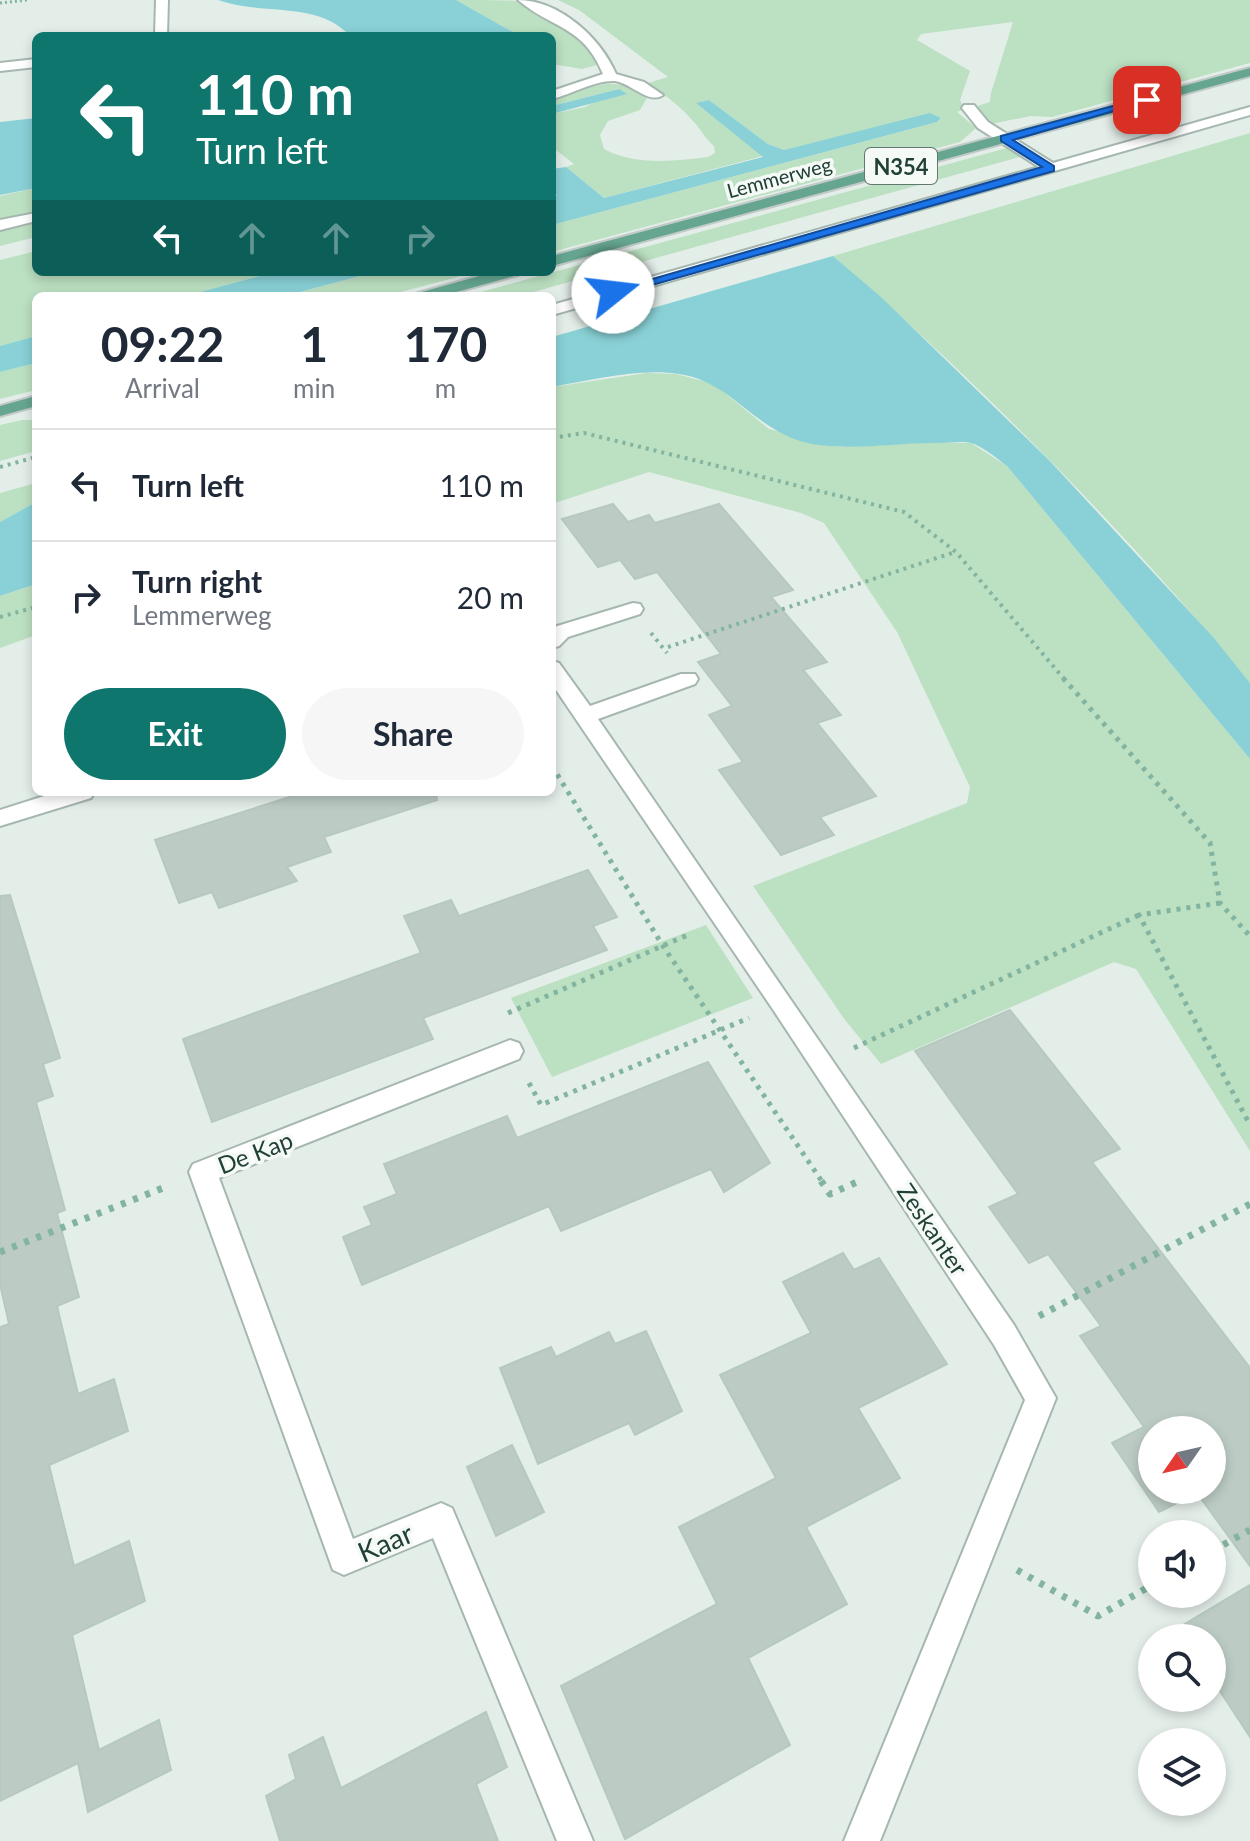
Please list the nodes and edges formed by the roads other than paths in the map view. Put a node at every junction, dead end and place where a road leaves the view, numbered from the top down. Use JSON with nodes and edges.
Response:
{"nodes":[{"id":1,"x":162,"y":0,"type":"edge"},
{"id":2,"x":524,"y":0,"type":"edge"},
{"id":3,"x":161,"y":32,"type":"edge"},
{"id":4,"x":32,"y":63,"type":"edge"},
{"id":5,"x":0,"y":67,"type":"edge"},
{"id":6,"x":1250,"y":72,"type":"edge"},
{"id":7,"x":610,"y":74,"type":"junction"},
{"id":8,"x":556,"y":94,"type":"edge"},
{"id":9,"x":656,"y":95,"type":"dead end"},
{"id":10,"x":969,"y":108,"type":"dead end"},
{"id":11,"x":1250,"y":111,"type":"edge"},
{"id":12,"x":1004,"y":139,"type":"junction"},
{"id":13,"x":1051,"y":168,"type":"junction"},
{"id":14,"x":32,"y":218,"type":"edge"},
{"id":15,"x":0,"y":225,"type":"edge"},
{"id":16,"x":556,"y":260,"type":"edge"},
{"id":17,"x":497,"y":276,"type":"edge"},
{"id":18,"x":439,"y":292,"type":"edge"},
{"id":19,"x":556,"y":309,"type":"edge"},
{"id":20,"x":32,"y":402,"type":"edge"},
{"id":21,"x":0,"y":411,"type":"edge"},
{"id":22,"x":633,"y":609,"type":"road end"},
{"id":23,"x":556,"y":631,"type":"edge"},
{"id":24,"x":556,"y":674,"type":"edge"},
{"id":25,"x":688,"y":679,"type":"road end"},
{"id":26,"x":585,"y":716,"type":"junction"},
{"id":27,"x":70,"y":796,"type":"edge"},
{"id":28,"x":0,"y":818,"type":"edge"},
{"id":29,"x":510,"y":1051,"type":"road end"},
{"id":30,"x":203,"y":1172,"type":"joint"},
{"id":31,"x":575,"y":1841,"type":"edge"},
{"id":32,"x":862,"y":1841,"type":"edge"}],
"edges":[{"from":1,"to":3,"type":"street"},
{"from":2,"to":7,"type":"street"},
{"from":4,"to":5,"type":"street"},
{"from":6,"to":12,"type":"main road","name":"Lemmerweg","number":"N354"},
{"from":7,"to":8,"type":"street"},
{"from":7,"to":9,"type":"street"},
{"from":10,"to":12,"type":"street"},
{"from":11,"to":13,"type":"street"},
{"from":12,"to":13,"type":"street"},
{"from":12,"to":16,"type":"main road","name":"Lemmerweg","number":"N354"},
{"from":13,"to":19,"type":"street"},
{"from":14,"to":15,"type":"street"},
{"from":17,"to":18,"type":"main road"},
{"from":20,"to":21,"type":"main road"},
{"from":22,"to":23,"type":"street"},
{"from":24,"to":26,"type":"street","name":"Zeskanter"},
{"from":25,"to":26,"type":"street"},
{"from":26,"to":32,"type":"street","name":"Zeskanter"},
{"from":27,"to":28,"type":"street"},
{"from":29,"to":30,"type":"street","name":"De Kap"},
{"from":30,"to":31,"type":"street","name":"Kaar"}]}
